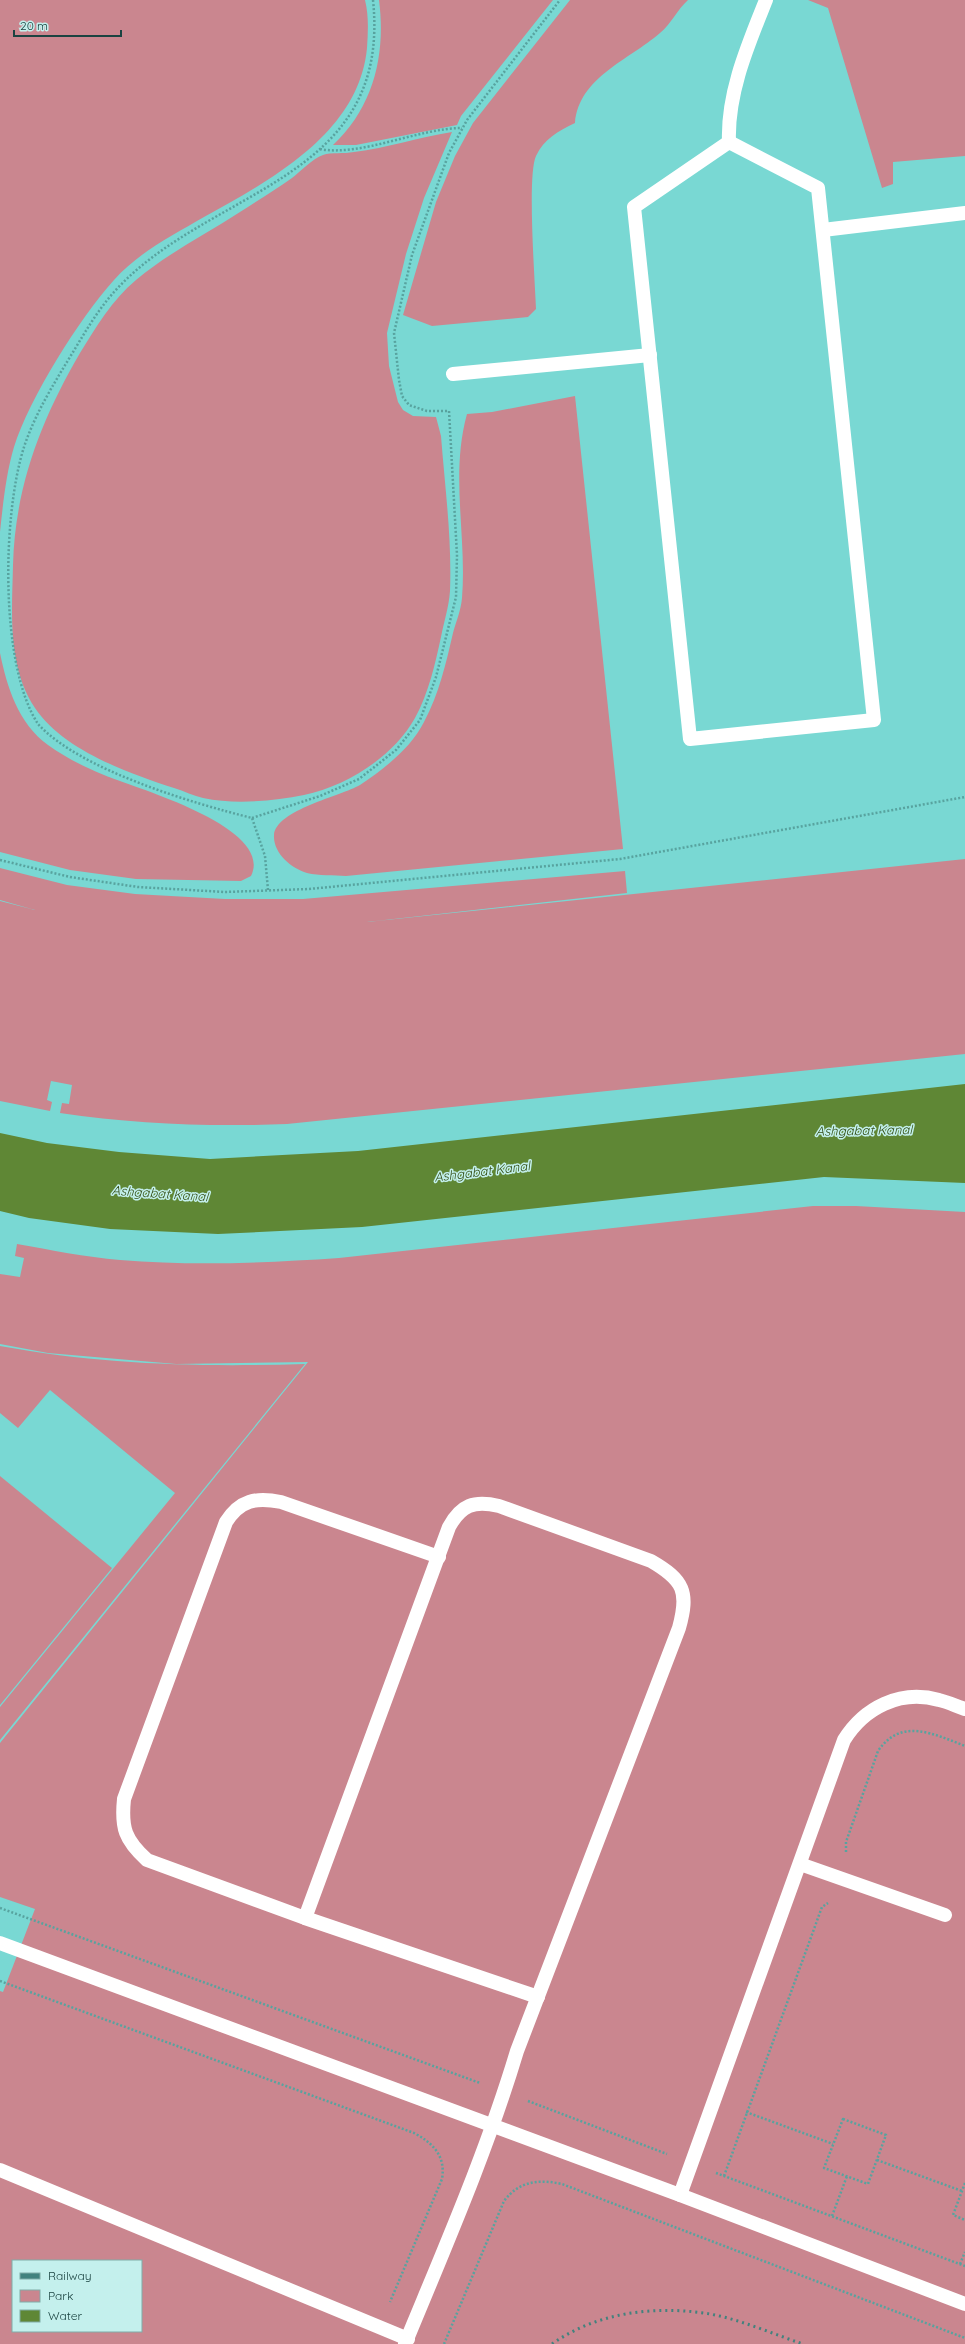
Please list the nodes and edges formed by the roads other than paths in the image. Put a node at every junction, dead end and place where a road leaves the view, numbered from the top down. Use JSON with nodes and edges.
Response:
{"nodes":[{"id":1,"x":766,"y":0,"type":"edge"},
{"id":2,"x":729,"y":142,"type":"junction"},
{"id":3,"x":965,"y":213,"type":"edge"},
{"id":4,"x":823,"y":230,"type":"junction"},
{"id":5,"x":650,"y":355,"type":"junction"},
{"id":6,"x":453,"y":374,"type":"dead end"},
{"id":7,"x":439,"y":1556,"type":"junction"},
{"id":8,"x":965,"y":1710,"type":"edge"},
{"id":9,"x":800,"y":1864,"type":"junction"},
{"id":10,"x":945,"y":1916,"type":"dead end"},
{"id":11,"x":305,"y":1918,"type":"junction"},
{"id":12,"x":0,"y":1943,"type":"edge"},
{"id":13,"x":538,"y":1997,"type":"junction"},
{"id":14,"x":492,"y":2124,"type":"junction"},
{"id":15,"x":0,"y":2170,"type":"edge"},
{"id":16,"x":680,"y":2195,"type":"junction"},
{"id":17,"x":965,"y":2304,"type":"edge"},
{"id":18,"x":406,"y":2341,"type":"edge"}],
"edges":[{"from":1,"to":2,"type":"lane"},
{"from":2,"to":4,"type":"lane"},
{"from":2,"to":5,"type":"lane"},
{"from":3,"to":4,"type":"lane"},
{"from":4,"to":5,"type":"lane"},
{"from":5,"to":6,"type":"lane"},
{"from":7,"to":11,"type":"lane"},
{"from":7,"to":11,"type":"lane"},
{"from":7,"to":13,"type":"lane"},
{"from":8,"to":9,"type":"lane"},
{"from":9,"to":10,"type":"lane"},
{"from":9,"to":16,"type":"lane"},
{"from":11,"to":13,"type":"lane"},
{"from":12,"to":14,"type":"lane"},
{"from":13,"to":14,"type":"lane"},
{"from":14,"to":16,"type":"lane"},
{"from":14,"to":18,"type":"lane"},
{"from":15,"to":18,"type":"lane"},
{"from":16,"to":17,"type":"lane"}]}
